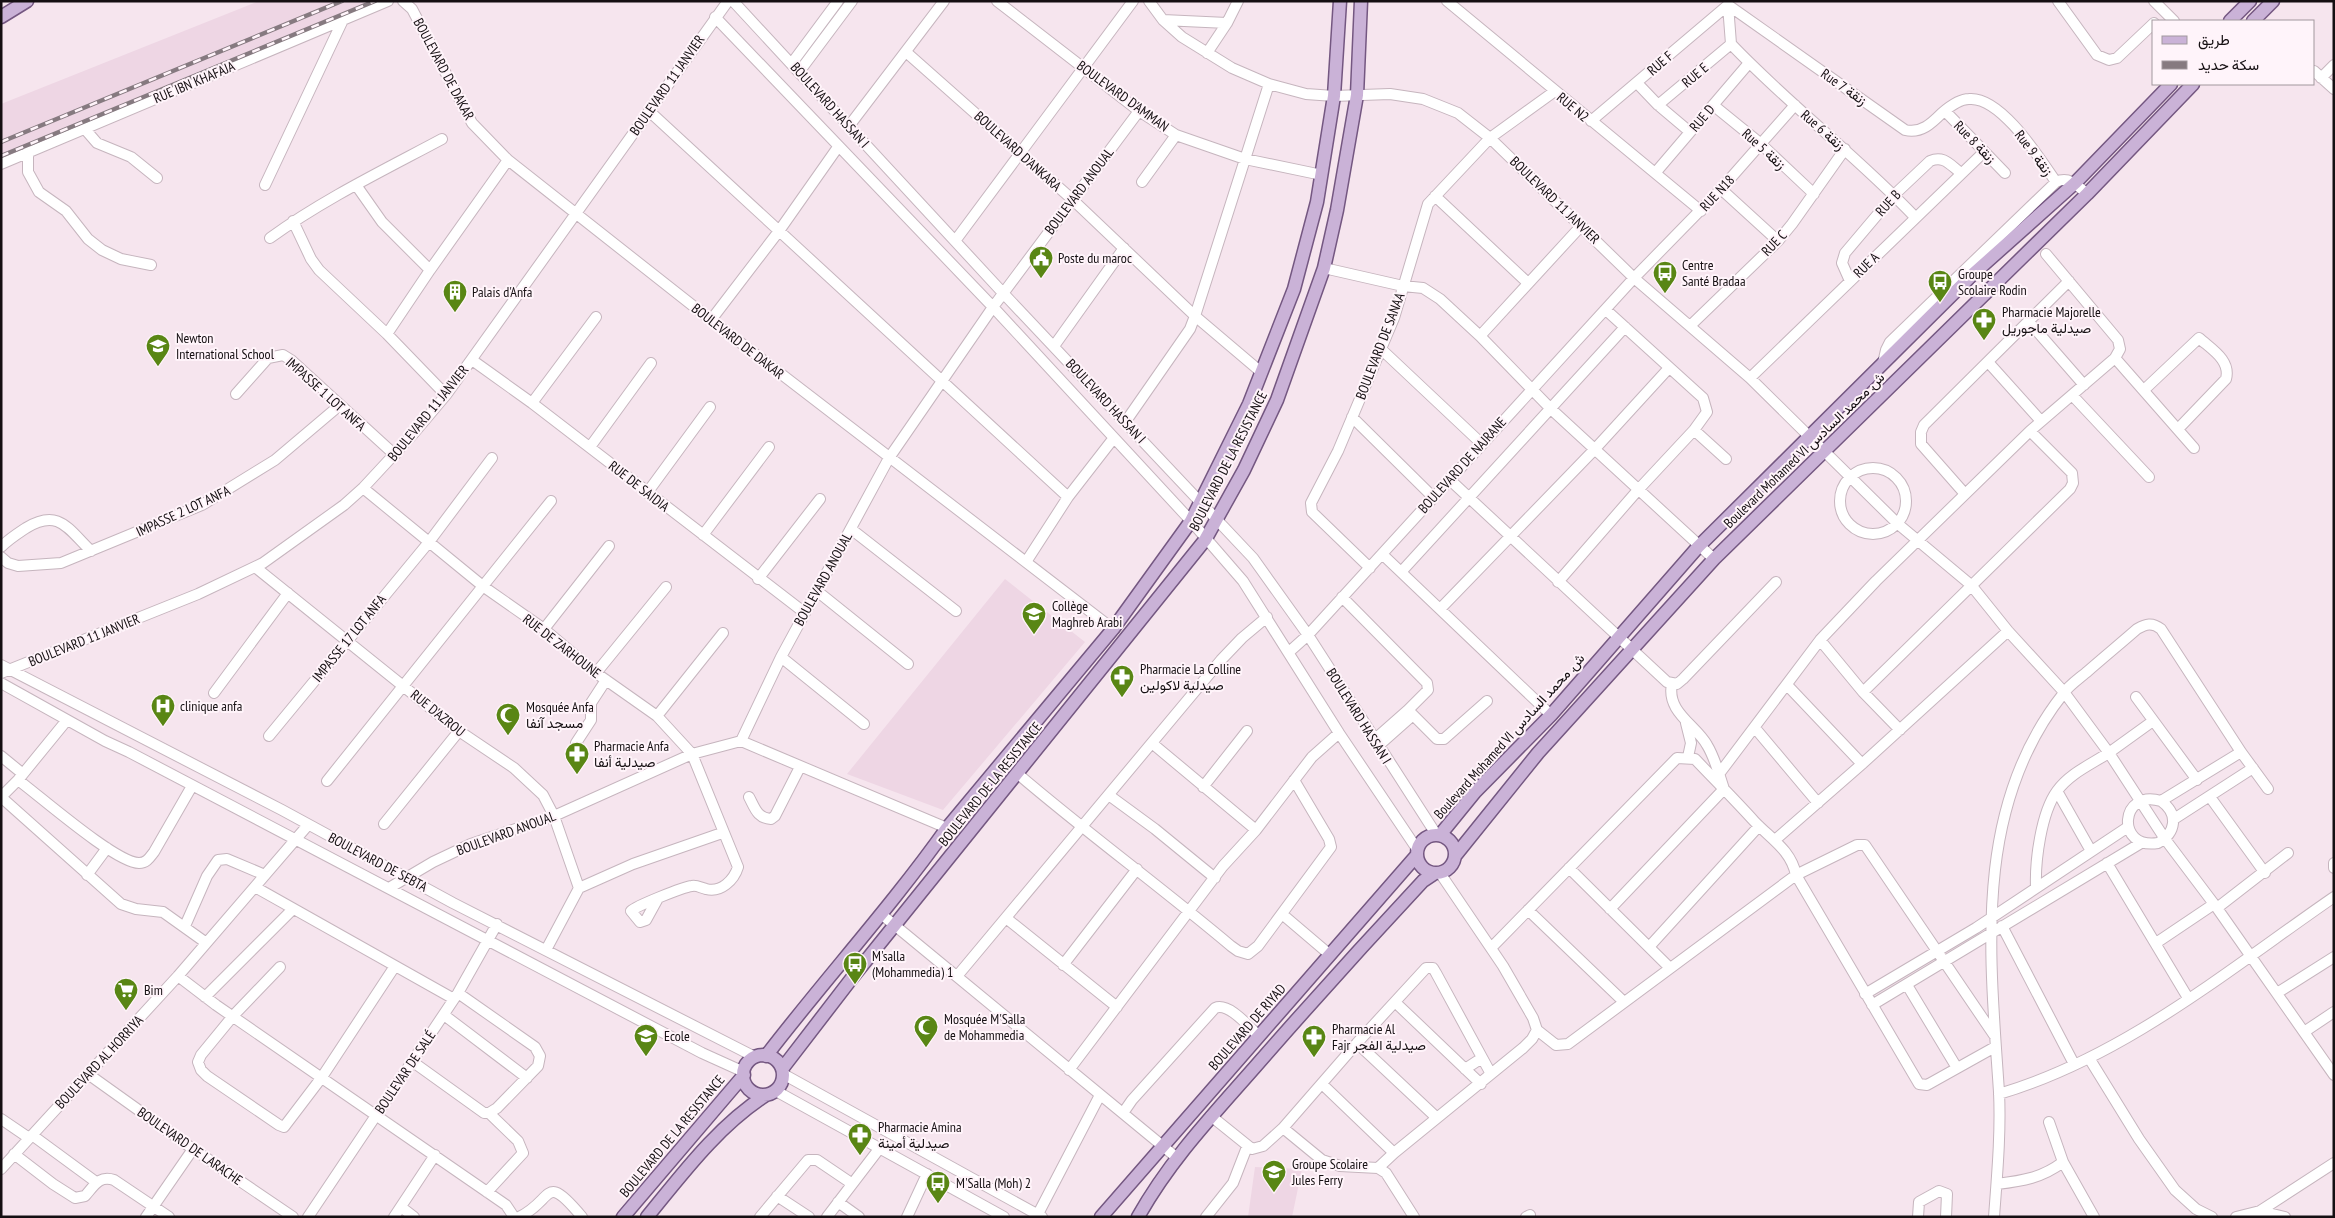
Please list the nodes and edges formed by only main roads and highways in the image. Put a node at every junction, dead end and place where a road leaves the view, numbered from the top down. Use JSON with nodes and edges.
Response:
{"nodes":[{"id":1,"x":27,"y":1,"type":"edge"},
{"id":2,"x":1340,"y":1,"type":"edge"},
{"id":3,"x":1361,"y":1,"type":"edge"},
{"id":4,"x":2273,"y":1,"type":"edge"},
{"id":5,"x":2245,"y":3,"type":"edge"},
{"id":6,"x":8,"y":10,"type":"edge"},
{"id":7,"x":2231,"y":20,"type":"edge"},
{"id":8,"x":2257,"y":20,"type":"edge"},
{"id":9,"x":2170,"y":85,"type":"edge"},
{"id":10,"x":2192,"y":85,"type":"edge"},
{"id":11,"x":1438,"y":835,"type":"junction"},
{"id":12,"x":1417,"y":852,"type":"junction"},
{"id":13,"x":1455,"y":856,"type":"junction"},
{"id":14,"x":1437,"y":873,"type":"junction"},
{"id":15,"x":761,"y":1056,"type":"junction"},
{"id":16,"x":783,"y":1071,"type":"junction"},
{"id":17,"x":744,"y":1074,"type":"junction"},
{"id":18,"x":771,"y":1093,"type":"junction"},
{"id":19,"x":623,"y":1217,"type":"edge"},
{"id":20,"x":647,"y":1217,"type":"edge"},
{"id":21,"x":1101,"y":1217,"type":"edge"},
{"id":22,"x":1138,"y":1217,"type":"edge"}],
"edges":[{"from":1,"to":6,"type":"main road"},
{"from":2,"to":15,"type":"main road","name":"BOULEVARD DE LA RESISTANCE"},
{"from":3,"to":16,"type":"main road","name":"BOULEVARD DE LA RESISTANCE"},
{"from":4,"to":8,"type":"main road"},
{"from":5,"to":7,"type":"main road"},
{"from":9,"to":11,"type":"main road","name":"Boulevard Mohamed VI ش. محمد السادس"},
{"from":10,"to":13,"type":"main road","name":"Boulevard Mohamed VI ش. محمد السادس"},
{"from":11,"to":12,"type":"main road"},
{"from":11,"to":13,"type":"main road"},
{"from":12,"to":14,"type":"main road"},
{"from":12,"to":21,"type":"main road","name":"BOULEVARD DE RIYAD"},
{"from":13,"to":14,"type":"main road"},
{"from":14,"to":22,"type":"main road"},
{"from":15,"to":16,"type":"main road"},
{"from":15,"to":17,"type":"main road"},
{"from":16,"to":18,"type":"main road"},
{"from":17,"to":18,"type":"main road"},
{"from":17,"to":19,"type":"main road","name":"BOULEVARD DE LA RESISTANCE"},
{"from":18,"to":20,"type":"main road"}]}
